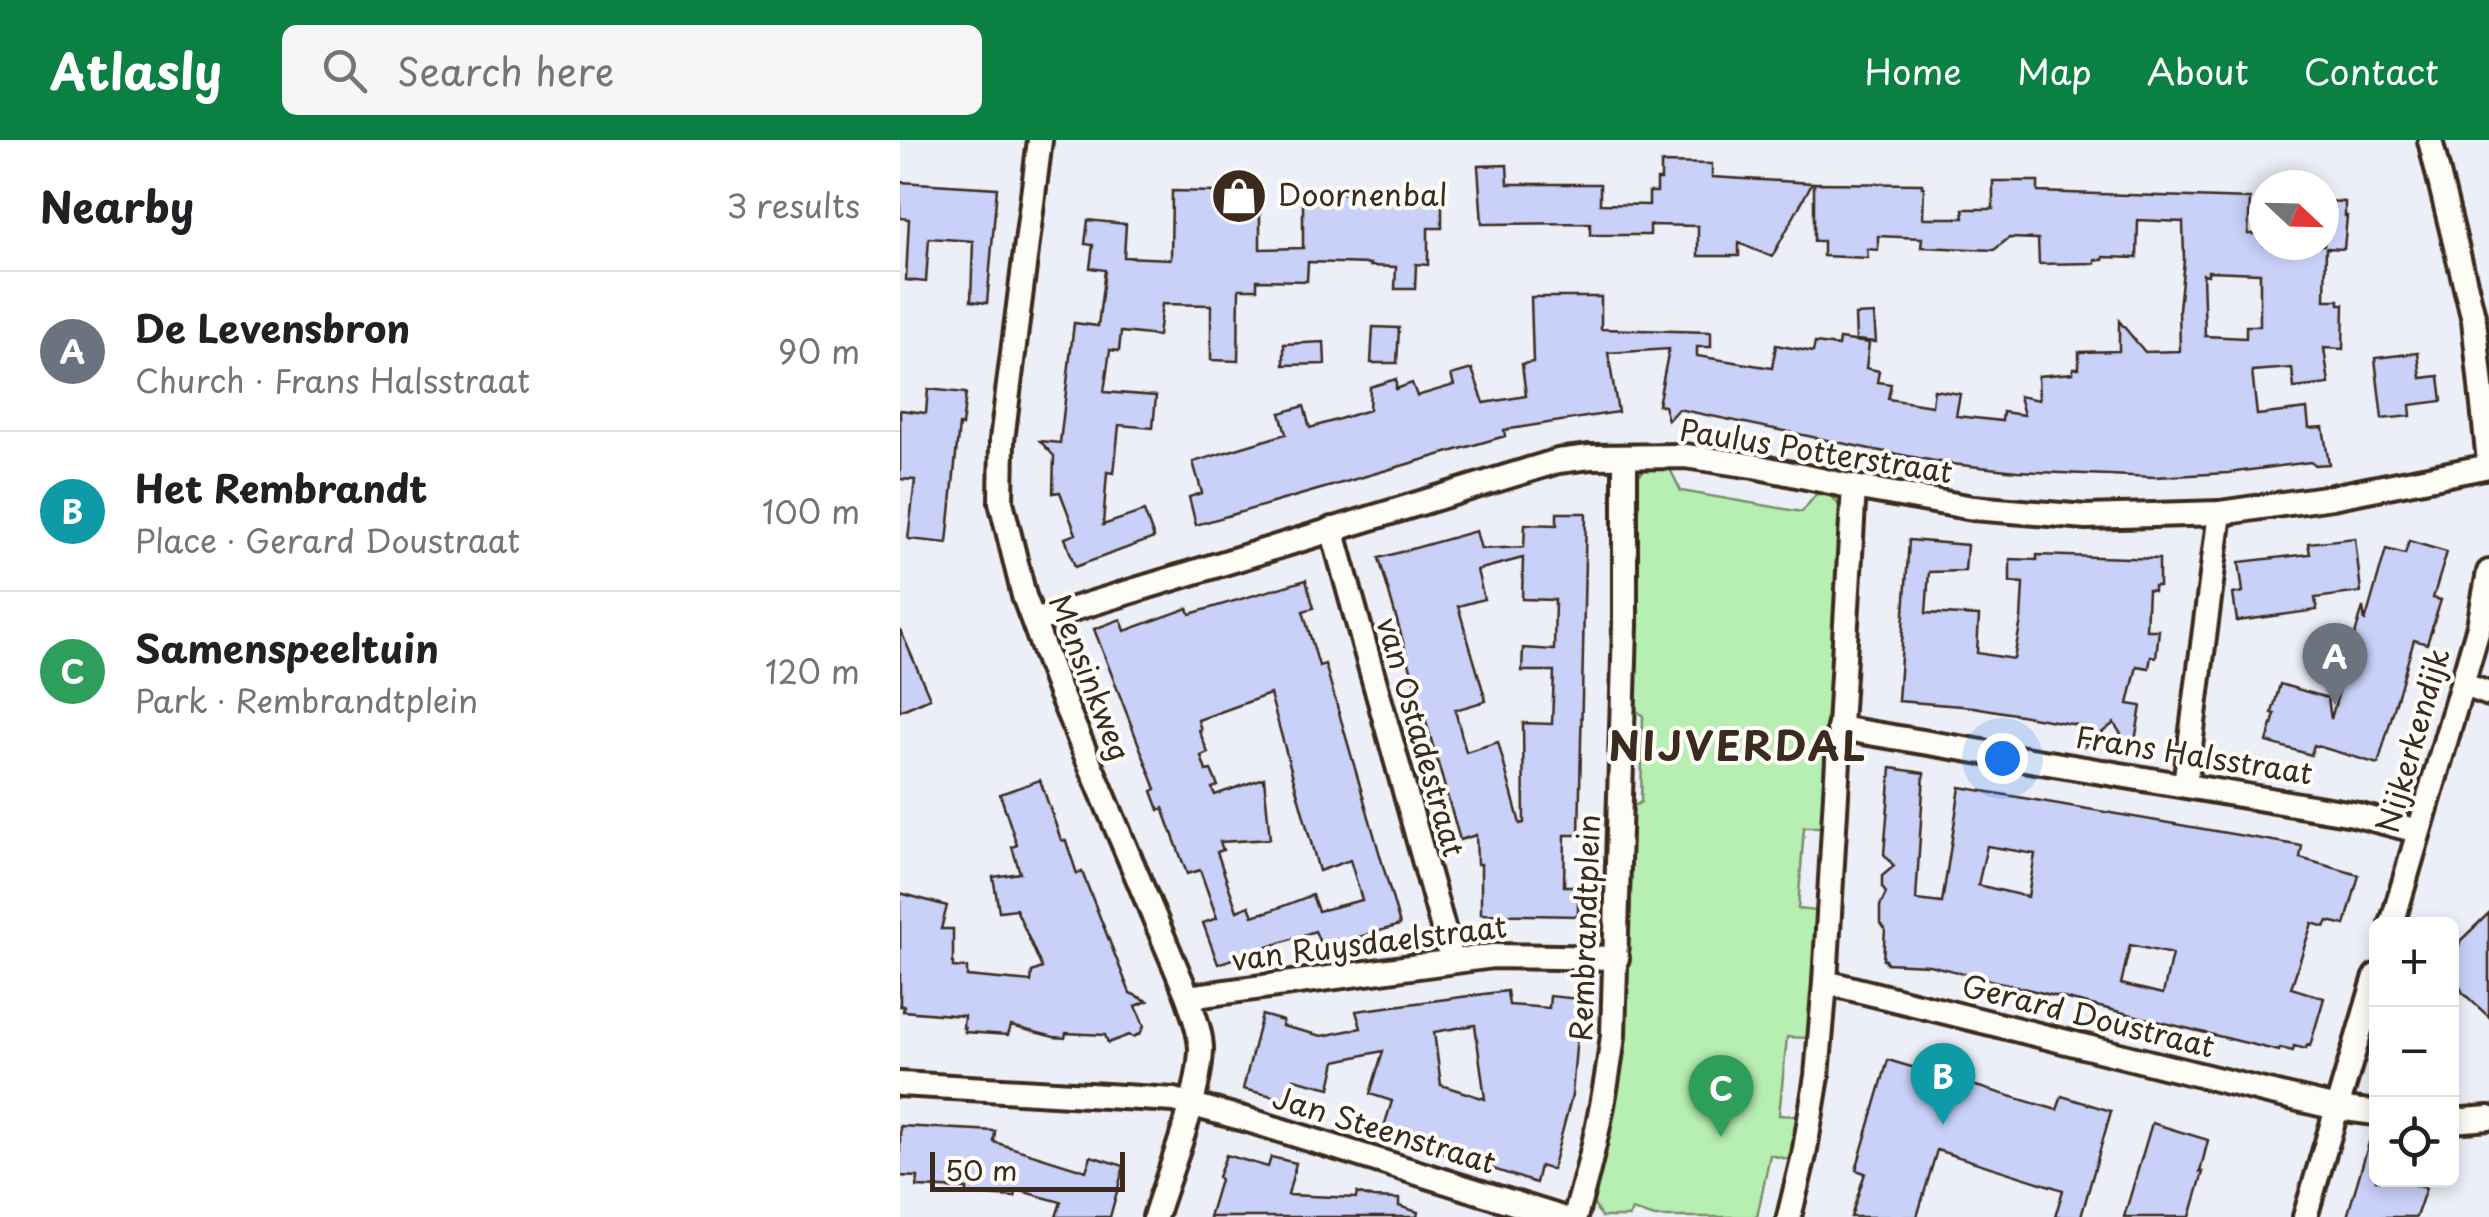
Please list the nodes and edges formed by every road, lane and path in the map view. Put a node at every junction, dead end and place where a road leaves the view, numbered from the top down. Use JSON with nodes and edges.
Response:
{"nodes":[{"id":1,"x":1040,"y":140,"type":"edge"},
{"id":2,"x":2430,"y":140,"type":"edge"},
{"id":3,"x":1625,"y":457,"type":"junction"},
{"id":4,"x":2489,"y":464,"type":"edge"},
{"id":5,"x":1854,"y":488,"type":"junction"},
{"id":6,"x":2220,"y":513,"type":"junction"},
{"id":7,"x":1332,"y":529,"type":"junction"},
{"id":8,"x":2489,"y":572,"type":"edge"},
{"id":9,"x":1034,"y":621,"type":"junction"},
{"id":10,"x":2462,"y":684,"type":"junction"},
{"id":11,"x":2489,"y":694,"type":"edge"},
{"id":12,"x":1840,"y":728,"type":"junction"},
{"id":13,"x":2184,"y":785,"type":"junction"},
{"id":14,"x":2418,"y":831,"type":"junction"},
{"id":15,"x":2394,"y":917,"type":"edge"},
{"id":16,"x":1617,"y":958,"type":"junction"},
{"id":17,"x":1452,"y":960,"type":"junction"},
{"id":18,"x":1824,"y":982,"type":"junction"},
{"id":19,"x":1188,"y":997,"type":"junction"},
{"id":20,"x":2369,"y":1000,"type":"edge"},
{"id":21,"x":900,"y":1084,"type":"edge"},
{"id":22,"x":1191,"y":1103,"type":"junction"},
{"id":23,"x":2337,"y":1108,"type":"junction"},
{"id":24,"x":2369,"y":1112,"type":"edge"},
{"id":25,"x":2489,"y":1118,"type":"edge"},
{"id":26,"x":2459,"y":1120,"type":"edge"},
{"id":27,"x":1156,"y":1217,"type":"edge"},
{"id":28,"x":1559,"y":1217,"type":"edge"},
{"id":29,"x":1574,"y":1217,"type":"edge"},
{"id":30,"x":1789,"y":1217,"type":"edge"},
{"id":31,"x":2305,"y":1217,"type":"edge"}],
"edges":[{"from":1,"to":9,"type":"street","name":"Mensinkweg"},
{"from":2,"to":4,"type":"street"},
{"from":3,"to":5,"type":"street","name":"Paulus Potterstraat"},
{"from":3,"to":7,"type":"street","name":"Paulus Potterstraat"},
{"from":3,"to":16,"type":"street","name":"Rembrandtplein"},
{"from":4,"to":6,"type":"street","name":"Paulus Potterstraat"},
{"from":5,"to":6,"type":"street","name":"Paulus Potterstraat"},
{"from":5,"to":12,"type":"street"},
{"from":6,"to":13,"type":"street"},
{"from":7,"to":9,"type":"street","name":"Paulus Potterstraat"},
{"from":7,"to":17,"type":"street","name":"van Ostadestraat"},
{"from":8,"to":10,"type":"street","name":"Nijkerkendijk"},
{"from":9,"to":19,"type":"street","name":"Mensinkweg"},
{"from":10,"to":11,"type":"street"},
{"from":10,"to":14,"type":"street","name":"Nijkerkendijk"},
{"from":12,"to":13,"type":"street","name":"Frans Halsstraat"},
{"from":12,"to":18,"type":"street"},
{"from":13,"to":14,"type":"street","name":"Frans Halsstraat"},
{"from":14,"to":15,"type":"street","name":"Nijkerkendijk"},
{"from":16,"to":17,"type":"street","name":"van Ruysdaelstraat"},
{"from":16,"to":29,"type":"street","name":"Rembrandtplein"},
{"from":17,"to":19,"type":"street","name":"van Ruysdaelstraat"},
{"from":18,"to":23,"type":"street","name":"Gerard Doustraat"},
{"from":18,"to":30,"type":"street"},
{"from":19,"to":22,"type":"street","name":"Mensinkweg"},
{"from":20,"to":23,"type":"street"},
{"from":21,"to":22,"type":"street","name":"Jan Steenstraat"},
{"from":22,"to":27,"type":"street","name":"Mensinkweg"},
{"from":22,"to":28,"type":"street","name":"Jan Steenstraat"},
{"from":23,"to":24,"type":"street","name":"Gerard Doustraat"},
{"from":23,"to":31,"type":"street"},
{"from":25,"to":26,"type":"street"}]}
